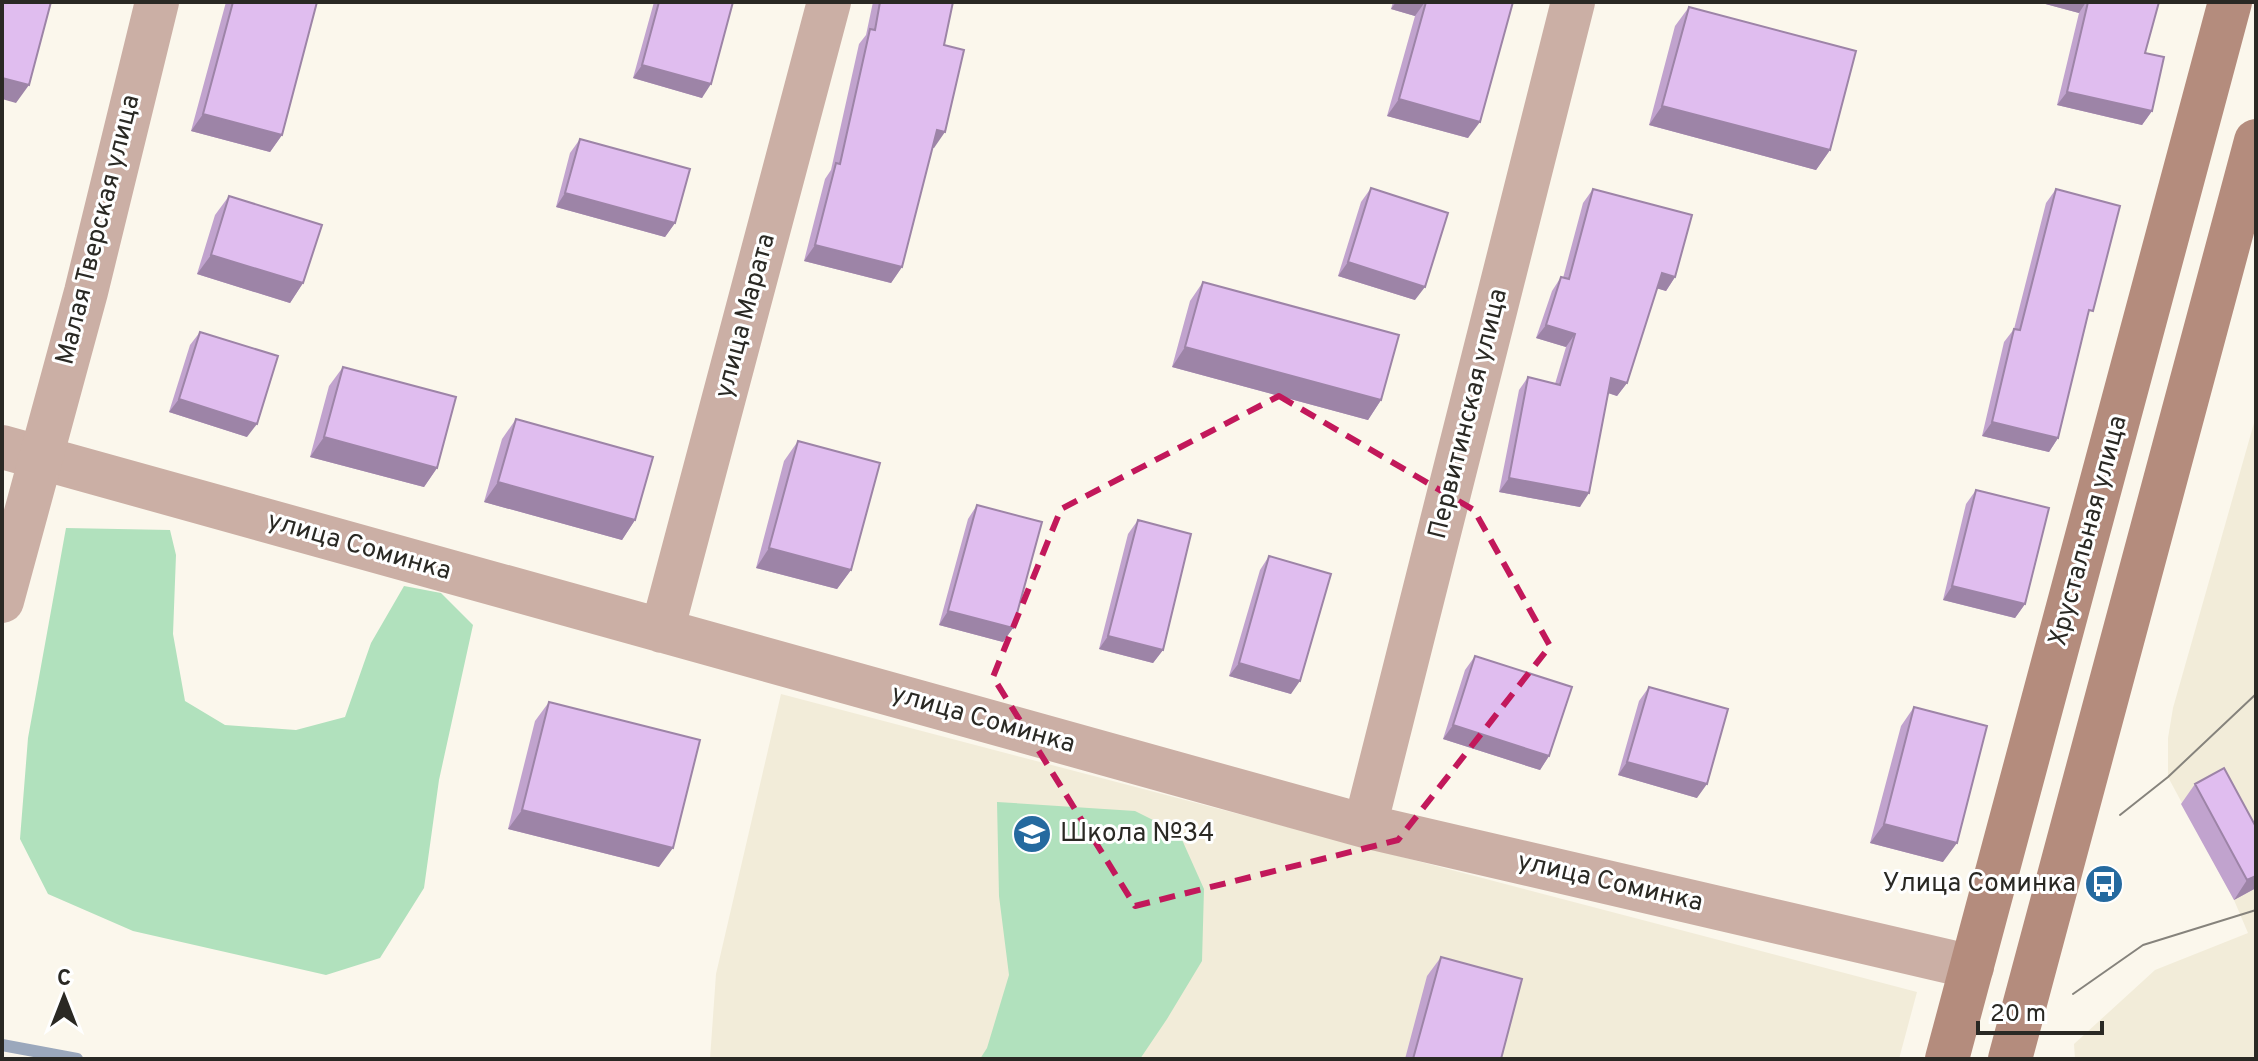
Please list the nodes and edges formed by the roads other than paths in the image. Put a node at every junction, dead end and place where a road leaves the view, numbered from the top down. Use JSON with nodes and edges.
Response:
{"nodes":[{"id":1,"x":157,"y":2,"type":"edge"},
{"id":2,"x":829,"y":2,"type":"edge"},
{"id":3,"x":1573,"y":2,"type":"edge"},
{"id":4,"x":2230,"y":2,"type":"edge"},
{"id":5,"x":2256,"y":141,"type":"edge"},
{"id":6,"x":21,"y":453,"type":"edge"},
{"id":7,"x":2,"y":601,"type":"edge"},
{"id":8,"x":662,"y":631,"type":"junction"},
{"id":9,"x":1365,"y":826,"type":"junction"},
{"id":10,"x":1972,"y":967,"type":"junction"},
{"id":11,"x":2031,"y":981,"type":"junction"},
{"id":12,"x":1947,"y":1059,"type":"edge"},
{"id":13,"x":2010,"y":1059,"type":"edge"}],
"edges":[{"from":1,"to":6,"type":"street","name":"Малая Тверская улица"},
{"from":2,"to":8,"type":"street","name":"улица Марата"},
{"from":3,"to":9,"type":"street","name":"Первитинская улица"},
{"from":4,"to":10,"type":"main road","name":"Хрустальная улица"},
{"from":5,"to":11,"type":"main road"},
{"from":6,"to":7,"type":"street","name":"Малая Тверская улица"},
{"from":6,"to":8,"type":"street","name":"улица Соминка"},
{"from":8,"to":9,"type":"street","name":"улица Соминка"},
{"from":9,"to":10,"type":"street","name":"улица Соминка"},
{"from":10,"to":11,"type":"main road"},
{"from":10,"to":12,"type":"main road","name":"Хрустальная улица"},
{"from":11,"to":13,"type":"main road"}]}
